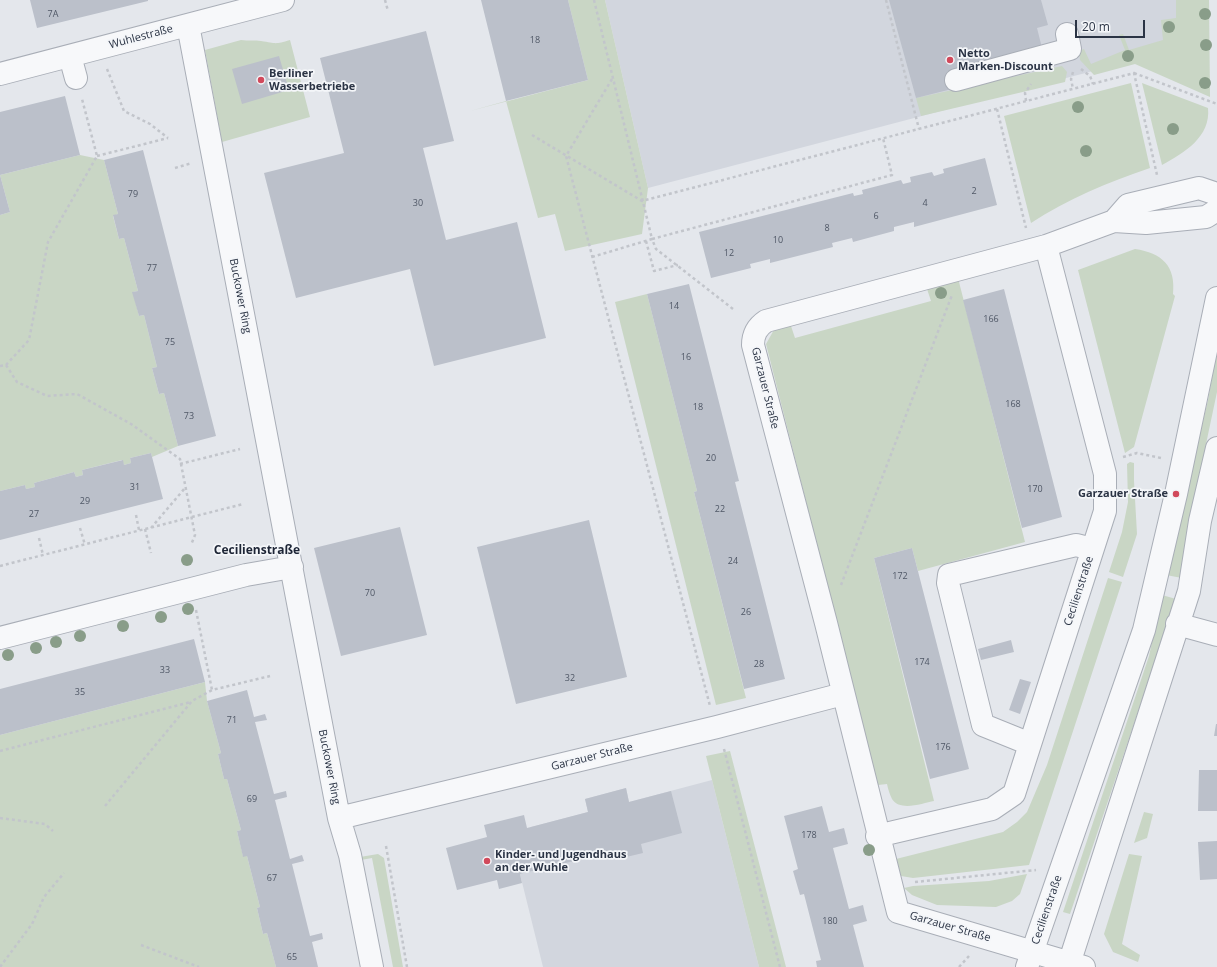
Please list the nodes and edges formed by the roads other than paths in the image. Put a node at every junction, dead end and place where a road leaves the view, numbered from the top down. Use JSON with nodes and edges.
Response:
{"nodes":[{"id":1,"x":283,"y":0,"type":"edge"},
{"id":2,"x":188,"y":25,"type":"junction"},
{"id":3,"x":1067,"y":34,"type":"dead end"},
{"id":4,"x":70,"y":56,"type":"junction"},
{"id":5,"x":0,"y":74,"type":"edge"},
{"id":6,"x":76,"y":78,"type":"road end"},
{"id":7,"x":956,"y":80,"type":"dead end"},
{"id":8,"x":1217,"y":194,"type":"edge"},
{"id":9,"x":1217,"y":210,"type":"edge"},
{"id":10,"x":1114,"y":221,"type":"junction"},
{"id":11,"x":1046,"y":246,"type":"junction"},
{"id":12,"x":1217,"y":298,"type":"edge"},
{"id":13,"x":1217,"y":448,"type":"edge"},
{"id":14,"x":1092,"y":549,"type":"junction"},
{"id":15,"x":292,"y":567,"type":"junction"},
{"id":16,"x":1178,"y":624,"type":"junction"},
{"id":17,"x":1217,"y":635,"type":"edge"},
{"id":18,"x":0,"y":638,"type":"edge"},
{"id":19,"x":843,"y":694,"type":"junction"},
{"id":20,"x":1030,"y":744,"type":"junction"},
{"id":21,"x":339,"y":818,"type":"junction"},
{"id":22,"x":878,"y":836,"type":"junction"},
{"id":23,"x":1030,"y":959,"type":"edge"},
{"id":24,"x":1074,"y":966,"type":"edge"},
{"id":25,"x":372,"y":967,"type":"edge"}],
"edges":[{"from":1,"to":2,"type":"street","name":"Wuhlestraße"},
{"from":2,"to":4,"type":"street","name":"Wuhlestraße"},
{"from":2,"to":15,"type":"street","name":"Buckower Ring"},
{"from":3,"to":7,"type":"street"},
{"from":4,"to":5,"type":"street","name":"Wuhlestraße"},
{"from":4,"to":6,"type":"street"},
{"from":8,"to":10,"type":"street","name":"Garzauer Straße"},
{"from":9,"to":10,"type":"street","name":"Garzauer Straße"},
{"from":10,"to":11,"type":"street","name":"Garzauer Straße"},
{"from":11,"to":14,"type":"street","name":"Cecilienstraße"},
{"from":11,"to":19,"type":"street","name":"Garzauer Straße"},
{"from":12,"to":23,"type":"street","name":"Cecilienstraße"},
{"from":13,"to":16,"type":"street"},
{"from":14,"to":20,"type":"street","name":"Cecilienstraße"},
{"from":14,"to":20,"type":"street"},
{"from":15,"to":18,"type":"street"},
{"from":15,"to":21,"type":"street","name":"Buckower Ring"},
{"from":16,"to":17,"type":"street"},
{"from":16,"to":24,"type":"street"},
{"from":19,"to":21,"type":"street","name":"Garzauer Straße"},
{"from":19,"to":22,"type":"street","name":"Garzauer Straße"},
{"from":20,"to":22,"type":"street","name":"Cecilienstraße"},
{"from":21,"to":25,"type":"street","name":"Buckower Ring"},
{"from":22,"to":23,"type":"street","name":"Garzauer Straße"},
{"from":23,"to":24,"type":"street"}]}
